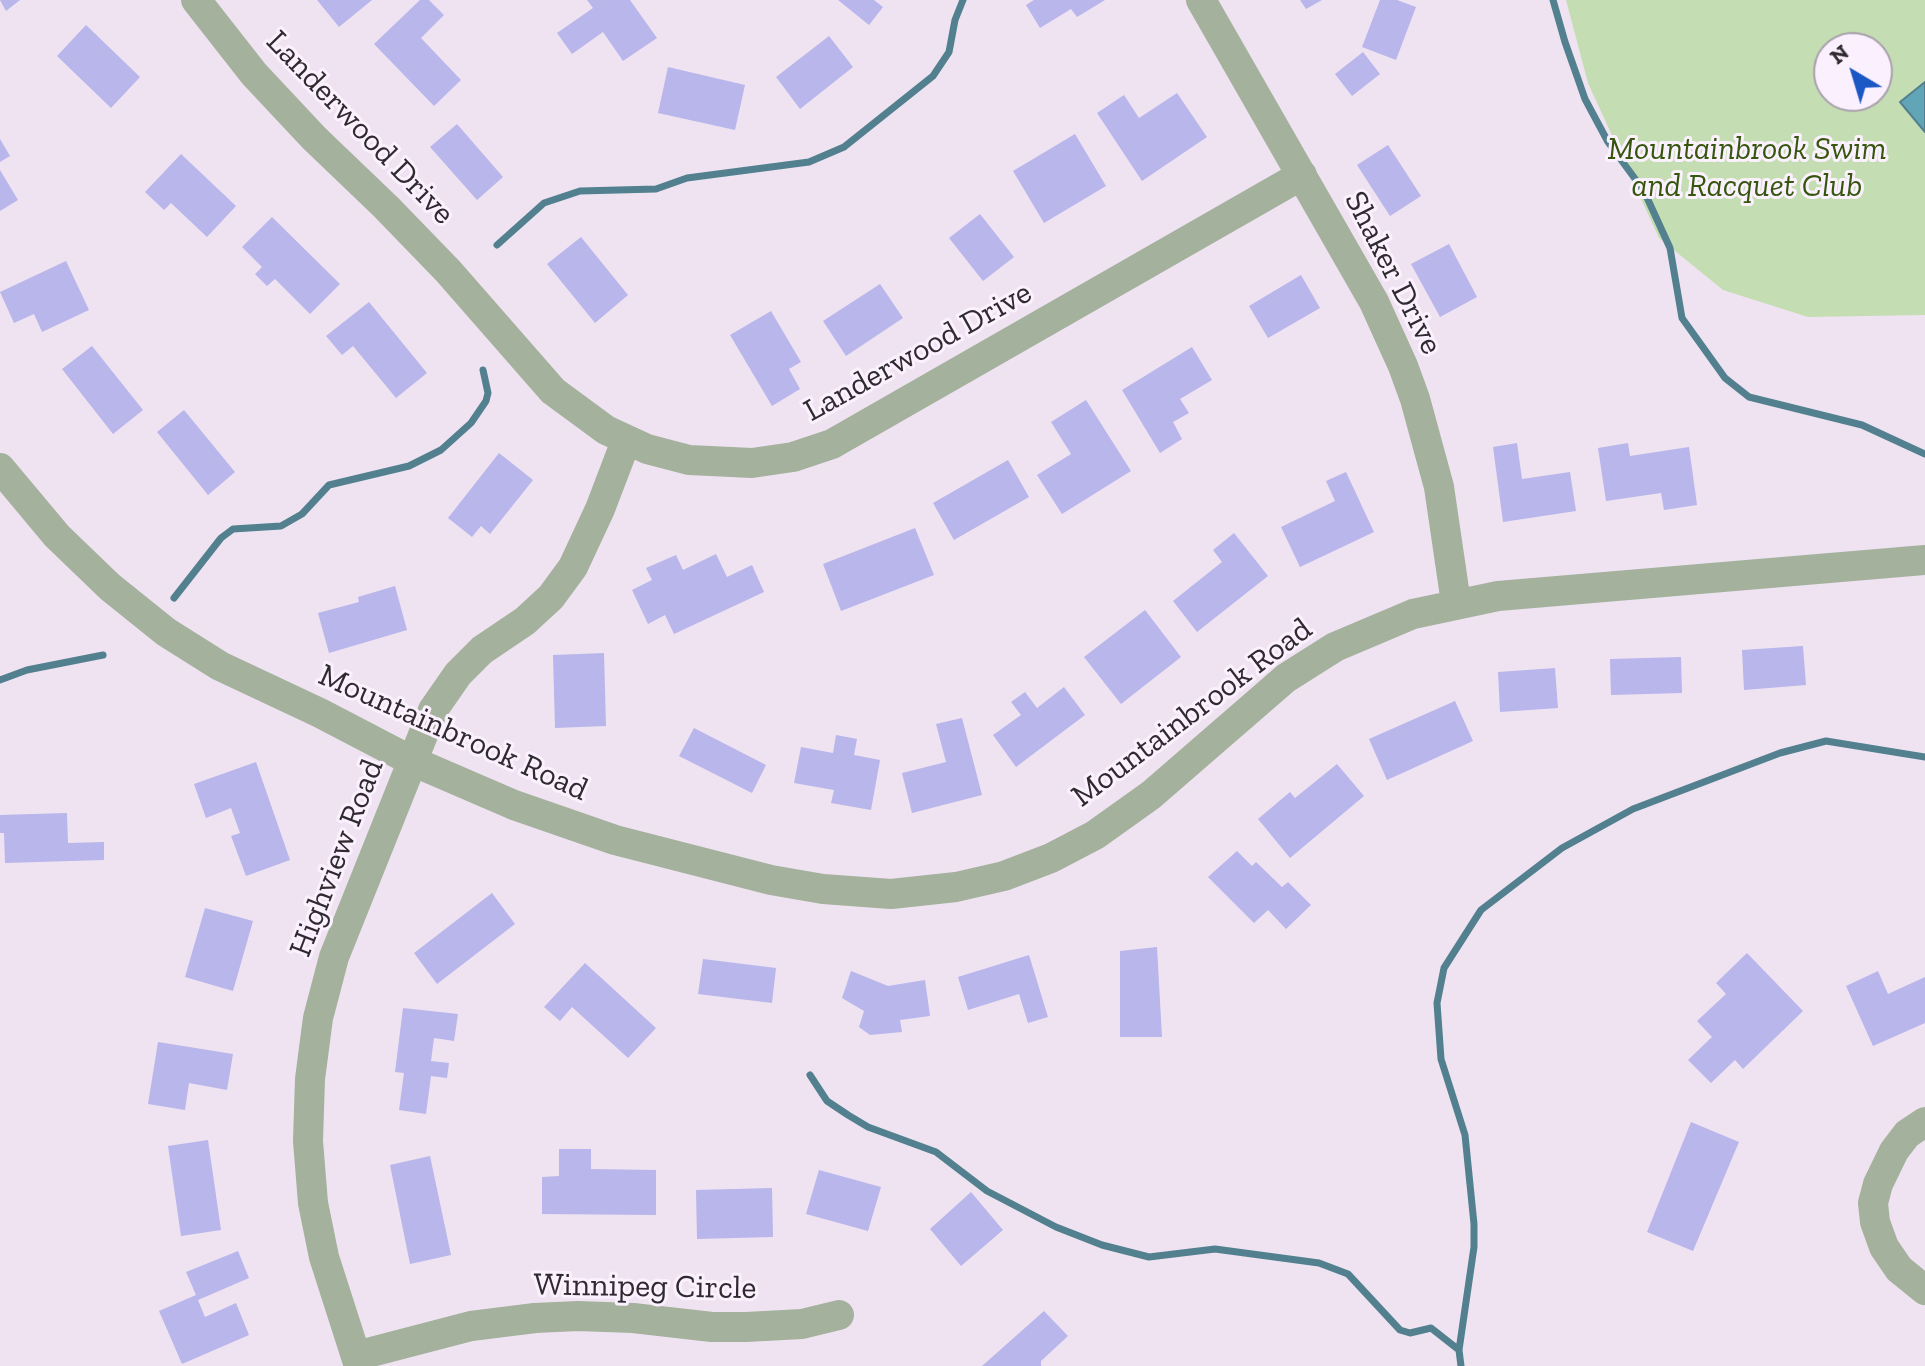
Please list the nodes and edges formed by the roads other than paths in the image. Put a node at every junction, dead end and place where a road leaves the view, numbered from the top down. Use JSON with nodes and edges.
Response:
{"nodes":[{"id":1,"x":196,"y":0,"type":"edge"},
{"id":2,"x":1201,"y":0,"type":"edge"},
{"id":3,"x":1302,"y":175,"type":"junction"},
{"id":4,"x":626,"y":441,"type":"junction"},
{"id":5,"x":0,"y":468,"type":"edge"},
{"id":6,"x":1925,"y":560,"type":"edge"},
{"id":7,"x":1456,"y":603,"type":"junction"},
{"id":8,"x":412,"y":761,"type":"junction"},
{"id":9,"x":1925,"y":1122,"type":"edge"},
{"id":10,"x":1925,"y":1290,"type":"edge"},
{"id":11,"x":839,"y":1315,"type":"dead end"},
{"id":12,"x":358,"y":1361,"type":"edge"}],
"edges":[{"from":1,"to":4,"type":"street","name":"Landerwood Drive"},
{"from":2,"to":3,"type":"street","name":"Shaker Drive"},
{"from":3,"to":4,"type":"street","name":"Landerwood Drive"},
{"from":3,"to":7,"type":"street","name":"Shaker Drive"},
{"from":4,"to":8,"type":"street","name":"Highview Road"},
{"from":5,"to":8,"type":"street","name":"Mountainbrook Road"},
{"from":6,"to":7,"type":"street","name":"Mountainbrook Road"},
{"from":7,"to":8,"type":"street","name":"Mountainbrook Road"},
{"from":8,"to":12,"type":"street","name":"Highview Road"},
{"from":9,"to":10,"type":"street"},
{"from":11,"to":12,"type":"street","name":"Winnipeg Circle"}]}
